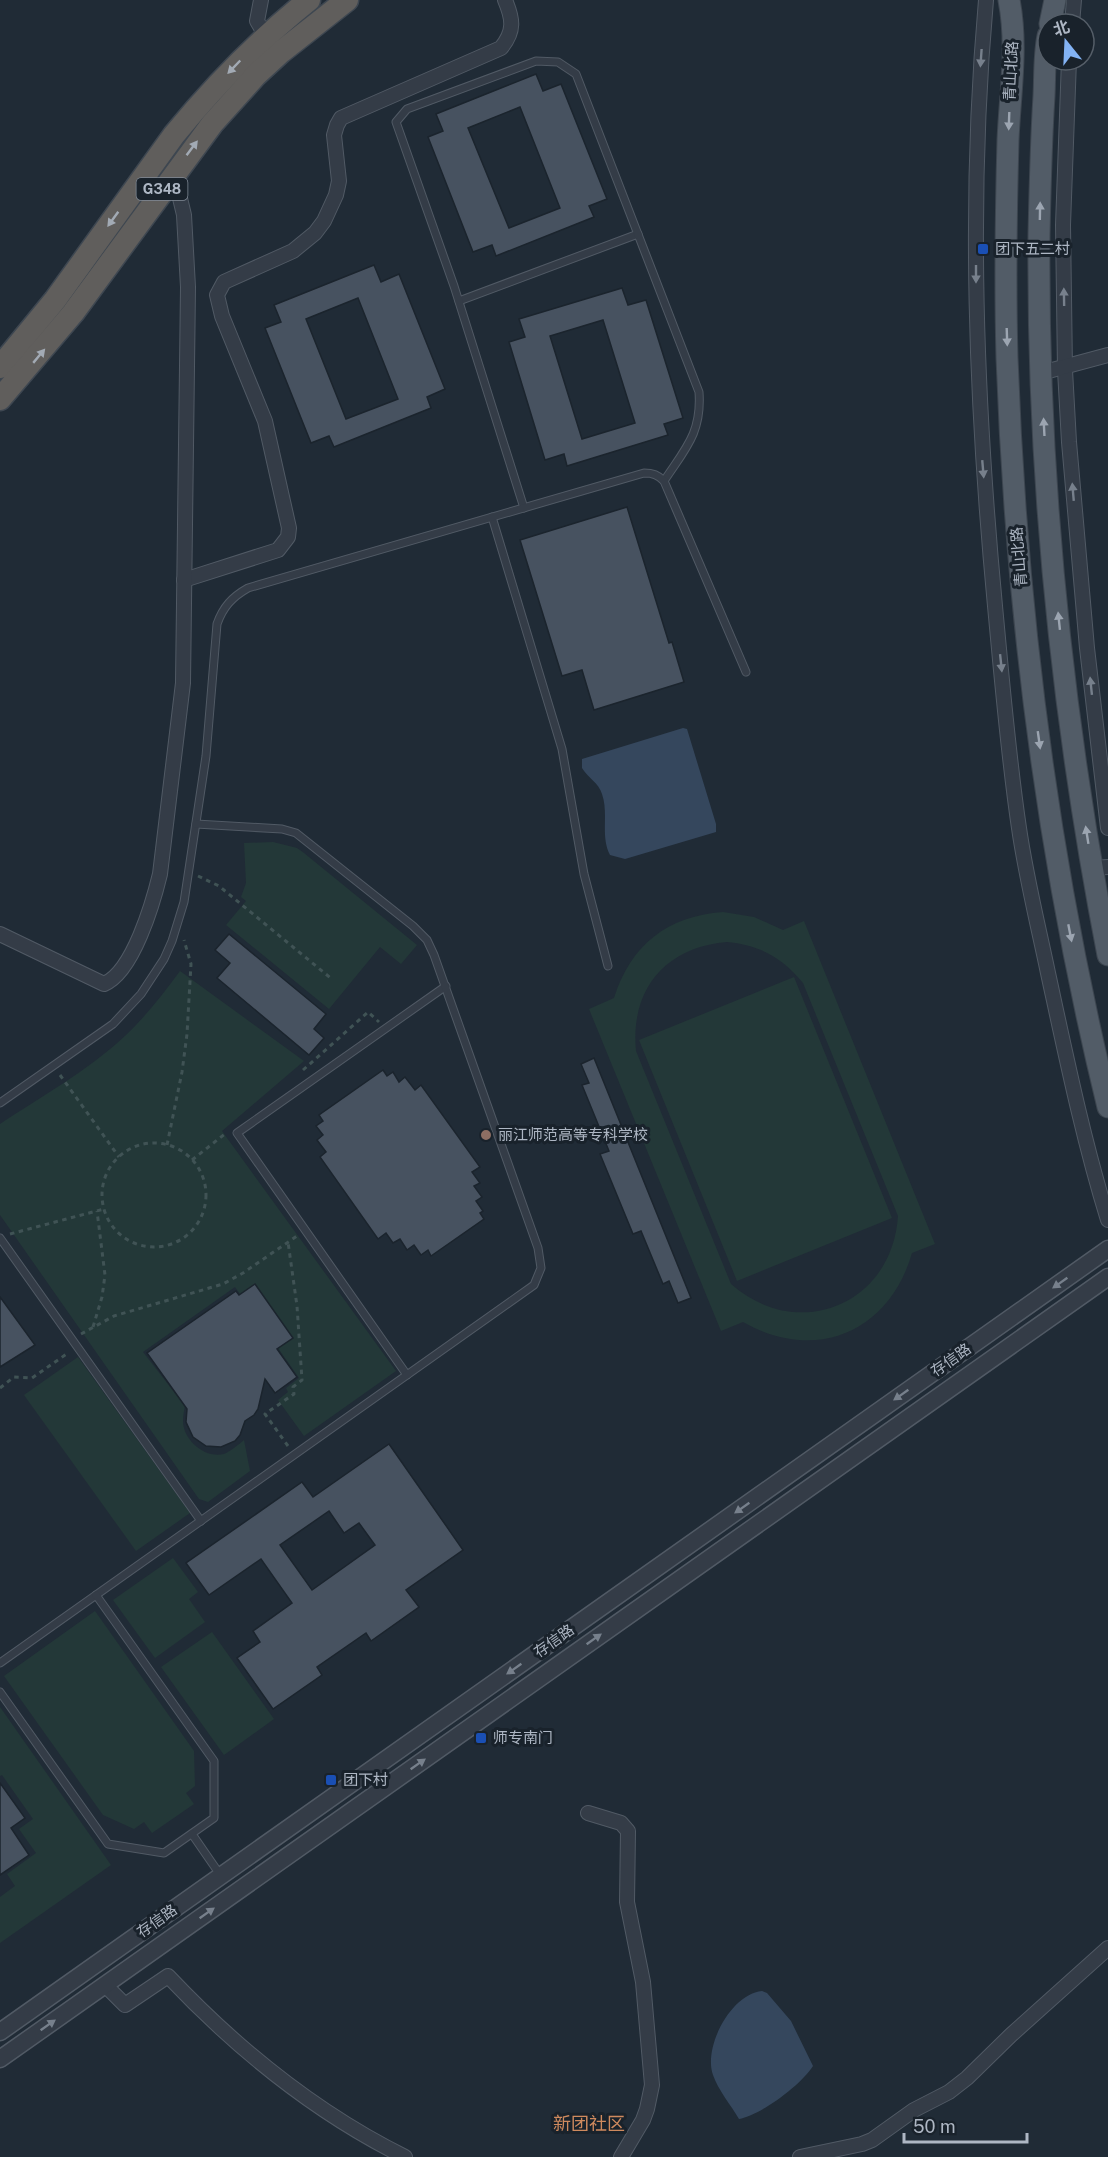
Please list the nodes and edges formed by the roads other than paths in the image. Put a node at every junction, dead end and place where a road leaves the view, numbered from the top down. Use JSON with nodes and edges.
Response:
{"nodes":[{"id":1,"x":261,"y":0,"type":"edge"},
{"id":2,"x":309,"y":0,"type":"edge"},
{"id":3,"x":347,"y":0,"type":"edge"},
{"id":4,"x":505,"y":0,"type":"edge"},
{"id":5,"x":986,"y":0,"type":"edge"},
{"id":6,"x":1009,"y":0,"type":"edge"},
{"id":7,"x":266,"y":36,"type":"junction"},
{"id":8,"x":1046,"y":72,"type":"edge"},
{"id":9,"x":1069,"y":72,"type":"edge"},
{"id":10,"x":174,"y":173,"type":"junction"},
{"id":11,"x":638,"y":234,"type":"junction"},
{"id":12,"x":459,"y":301,"type":"junction"},
{"id":13,"x":1108,"y":355,"type":"edge"},
{"id":14,"x":0,"y":367,"type":"edge"},
{"id":15,"x":1065,"y":367,"type":"junction"},
{"id":16,"x":1041,"y":373,"type":"junction"},
{"id":17,"x":0,"y":399,"type":"edge"},
{"id":18,"x":664,"y":481,"type":"junction"},
{"id":19,"x":524,"y":508,"type":"junction"},
{"id":20,"x":492,"y":517,"type":"junction"},
{"id":21,"x":184,"y":580,"type":"junction"},
{"id":22,"x":746,"y":672,"type":"dead end"},
{"id":23,"x":196,"y":825,"type":"junction"},
{"id":24,"x":1108,"y":828,"type":"edge"},
{"id":25,"x":1100,"y":867,"type":"edge"},
{"id":26,"x":0,"y":934,"type":"edge"},
{"id":27,"x":1108,"y":955,"type":"edge"},
{"id":28,"x":608,"y":966,"type":"dead end"},
{"id":29,"x":446,"y":986,"type":"junction"},
{"id":30,"x":0,"y":1102,"type":"edge"},
{"id":31,"x":1108,"y":1107,"type":"edge"},
{"id":32,"x":1108,"y":1220,"type":"edge"},
{"id":33,"x":0,"y":1237,"type":"edge"},
{"id":34,"x":1108,"y":1249,"type":"edge"},
{"id":35,"x":1108,"y":1277,"type":"edge"},
{"id":36,"x":407,"y":1375,"type":"junction"},
{"id":37,"x":201,"y":1521,"type":"junction"},
{"id":38,"x":96,"y":1595,"type":"junction"},
{"id":39,"x":0,"y":1663,"type":"edge"},
{"id":40,"x":0,"y":1692,"type":"edge"},
{"id":41,"x":588,"y":1813,"type":"dead end"},
{"id":42,"x":192,"y":1834,"type":"junction"},
{"id":43,"x":221,"y":1876,"type":"junction"},
{"id":44,"x":1108,"y":1948,"type":"edge"},
{"id":45,"x":105,"y":1984,"type":"junction"},
{"id":46,"x":0,"y":2032,"type":"edge"},
{"id":47,"x":0,"y":2059,"type":"edge"},
{"id":48,"x":405,"y":2157,"type":"edge"},
{"id":49,"x":621,"y":2157,"type":"edge"},
{"id":50,"x":800,"y":2157,"type":"edge"}],
"edges":[{"from":1,"to":7,"type":"street"},
{"from":2,"to":7,"type":"highway","number":"G348"},
{"from":10,"to":3,"type":"highway","number":"G348","one_way":true},
{"from":4,"to":21,"type":"street"},
{"from":5,"to":32,"type":"street","one_way":true},
{"from":6,"to":31,"type":"main road","name":"青山北路","one_way":true},
{"from":7,"to":14,"type":"highway","number":"G348","one_way":true},
{"from":16,"to":8,"type":"main road","one_way":true},
{"from":15,"to":9,"type":"street","one_way":true},
{"from":17,"to":10,"type":"highway","number":"G348","one_way":true},
{"from":10,"to":21,"type":"street"},
{"from":11,"to":12,"type":"lane"},
{"from":11,"to":12,"type":"lane"},
{"from":11,"to":18,"type":"lane"},
{"from":12,"to":19,"type":"lane"},
{"from":13,"to":15,"type":"street"},
{"from":15,"to":16,"type":"street"},
{"from":24,"to":15,"type":"street","one_way":true},
{"from":25,"to":16,"type":"main road","one_way":true},
{"from":18,"to":19,"type":"lane"},
{"from":18,"to":22,"type":"lane"},
{"from":19,"to":20,"type":"lane"},
{"from":20,"to":23,"type":"lane"},
{"from":20,"to":28,"type":"lane"},
{"from":21,"to":26,"type":"street"},
{"from":23,"to":29,"type":"lane"},
{"from":23,"to":30,"type":"lane"},
{"from":25,"to":27,"type":"main road"},
{"from":29,"to":36,"type":"lane"},
{"from":29,"to":36,"type":"lane"},
{"from":33,"to":37,"type":"lane"},
{"from":34,"to":43,"type":"street","name":"存信路","one_way":true},
{"from":45,"to":35,"type":"street","name":"存信路","one_way":true},
{"from":36,"to":37,"type":"lane"},
{"from":37,"to":38,"type":"lane"},
{"from":38,"to":39,"type":"lane"},
{"from":38,"to":42,"type":"lane"},
{"from":40,"to":42,"type":"lane"},
{"from":41,"to":49,"type":"street"},
{"from":42,"to":43,"type":"lane"},
{"from":43,"to":46,"type":"street","name":"存信路"},
{"from":44,"to":50,"type":"street"},
{"from":47,"to":45,"type":"street","name":"存信路","one_way":true},
{"from":45,"to":48,"type":"street"}]}
